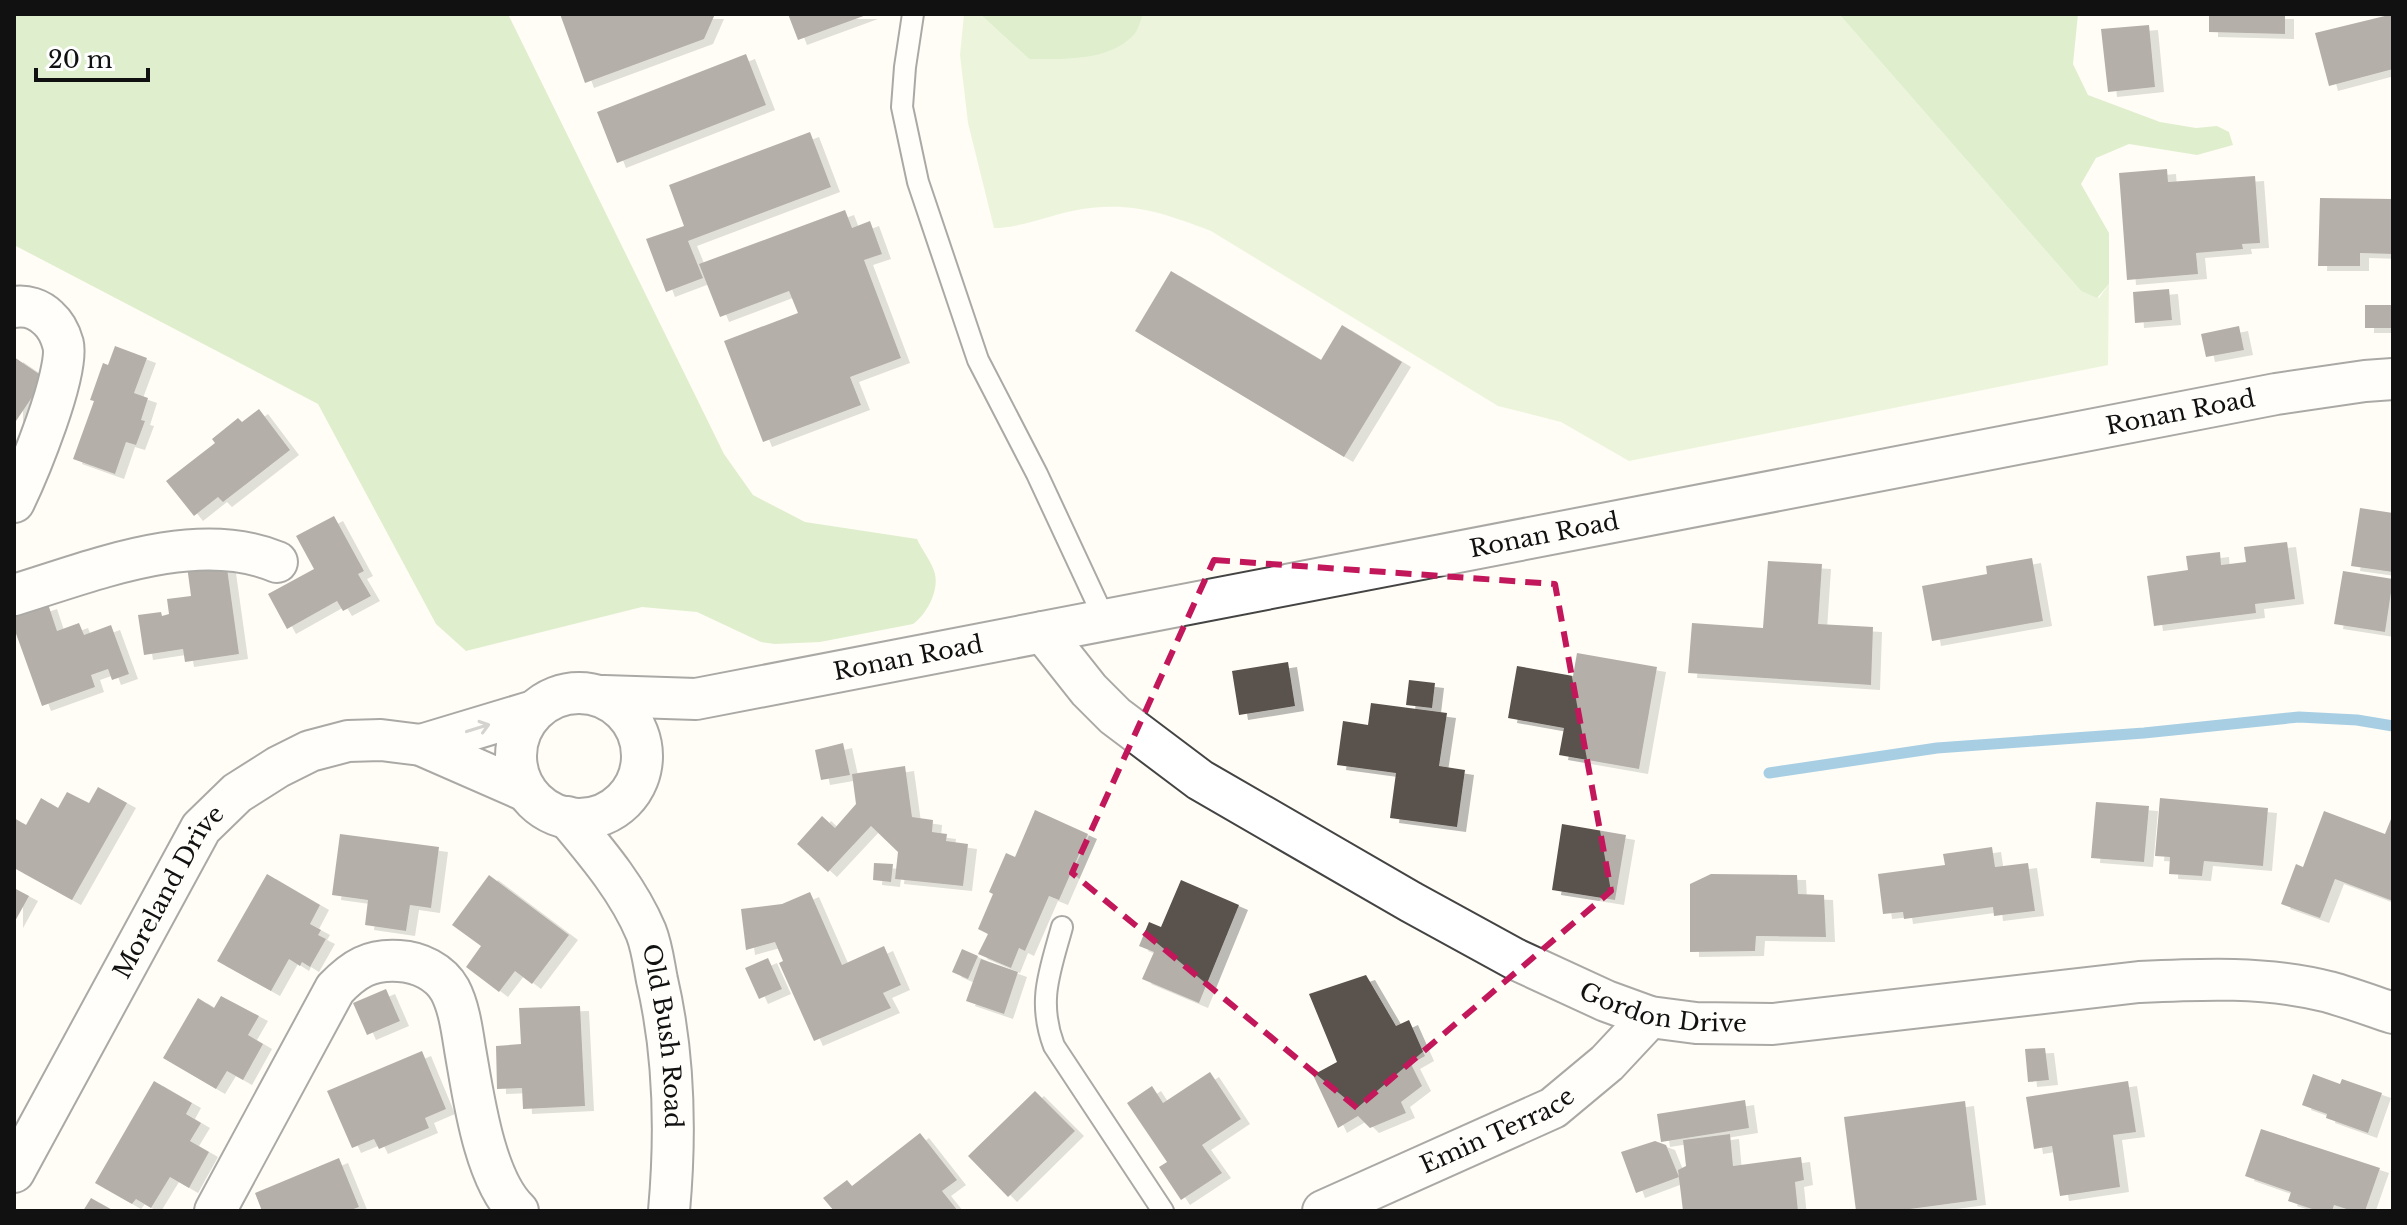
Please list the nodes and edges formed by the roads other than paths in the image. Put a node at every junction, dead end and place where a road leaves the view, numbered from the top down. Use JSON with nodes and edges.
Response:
{"nodes":[{"id":1,"x":913,"y":14,"type":"edge"},
{"id":2,"x":14,"y":307,"type":"edge"},
{"id":3,"x":2393,"y":379,"type":"edge"},
{"id":4,"x":14,"y":502,"type":"edge"},
{"id":5,"x":277,"y":562,"type":"dead end"},
{"id":6,"x":14,"y":595,"type":"edge"},
{"id":7,"x":1105,"y":620,"type":"junction"},
{"id":8,"x":1043,"y":632,"type":"junction"},
{"id":9,"x":604,"y":696,"type":"junction"},
{"id":10,"x":696,"y":699,"type":"junction"},
{"id":11,"x":534,"y":711,"type":"junction"},
{"id":12,"x":641,"y":743,"type":"junction"},
{"id":13,"x":421,"y":745,"type":"junction"},
{"id":14,"x":526,"y":791,"type":"junction"},
{"id":15,"x":627,"y":798,"type":"junction"},
{"id":16,"x":567,"y":817,"type":"junction"},
{"id":17,"x":612,"y":870,"type":"junction"},
{"id":18,"x":1062,"y":927,"type":"dead end"},
{"id":19,"x":2393,"y":1013,"type":"edge"},
{"id":20,"x":1650,"y":1017,"type":"junction"},
{"id":21,"x":14,"y":1172,"type":"edge"},
{"id":22,"x":215,"y":1211,"type":"edge"},
{"id":23,"x":518,"y":1211,"type":"edge"},
{"id":24,"x":669,"y":1211,"type":"edge"},
{"id":25,"x":1163,"y":1211,"type":"edge"},
{"id":26,"x":1323,"y":1211,"type":"edge"}],
"edges":[{"from":1,"to":7,"type":"lane"},
{"from":2,"to":4,"type":"street"},
{"from":3,"to":7,"type":"street","name":"Ronan Road"},
{"from":5,"to":6,"type":"street"},
{"from":7,"to":8,"type":"street","name":"Ronan Road"},
{"from":8,"to":10,"type":"street","name":"Ronan Road"},
{"from":8,"to":20,"type":"street","name":"Gordon Drive"},
{"from":9,"to":10,"type":"street","name":"Ronan Road"},
{"from":9,"to":11,"type":"street"},
{"from":9,"to":12,"type":"street"},
{"from":10,"to":12,"type":"street","name":"Ronan Road"},
{"from":13,"to":11,"type":"street","name":"Moreland Drive","one_way":true},
{"from":11,"to":14,"type":"street"},
{"from":12,"to":15,"type":"street"},
{"from":13,"to":14,"type":"street","name":"Moreland Drive"},
{"from":13,"to":21,"type":"street","name":"Moreland Drive"},
{"from":14,"to":16,"type":"street"},
{"from":15,"to":16,"type":"street"},
{"from":15,"to":17,"type":"street"},
{"from":16,"to":17,"type":"street","name":"Old Bush Road"},
{"from":17,"to":24,"type":"street","name":"Old Bush Road"},
{"from":18,"to":25,"type":"lane"},
{"from":19,"to":20,"type":"street","name":"Gordon Drive"},
{"from":20,"to":26,"type":"street","name":"Emin Terrace"},
{"from":22,"to":23,"type":"street"}]}
